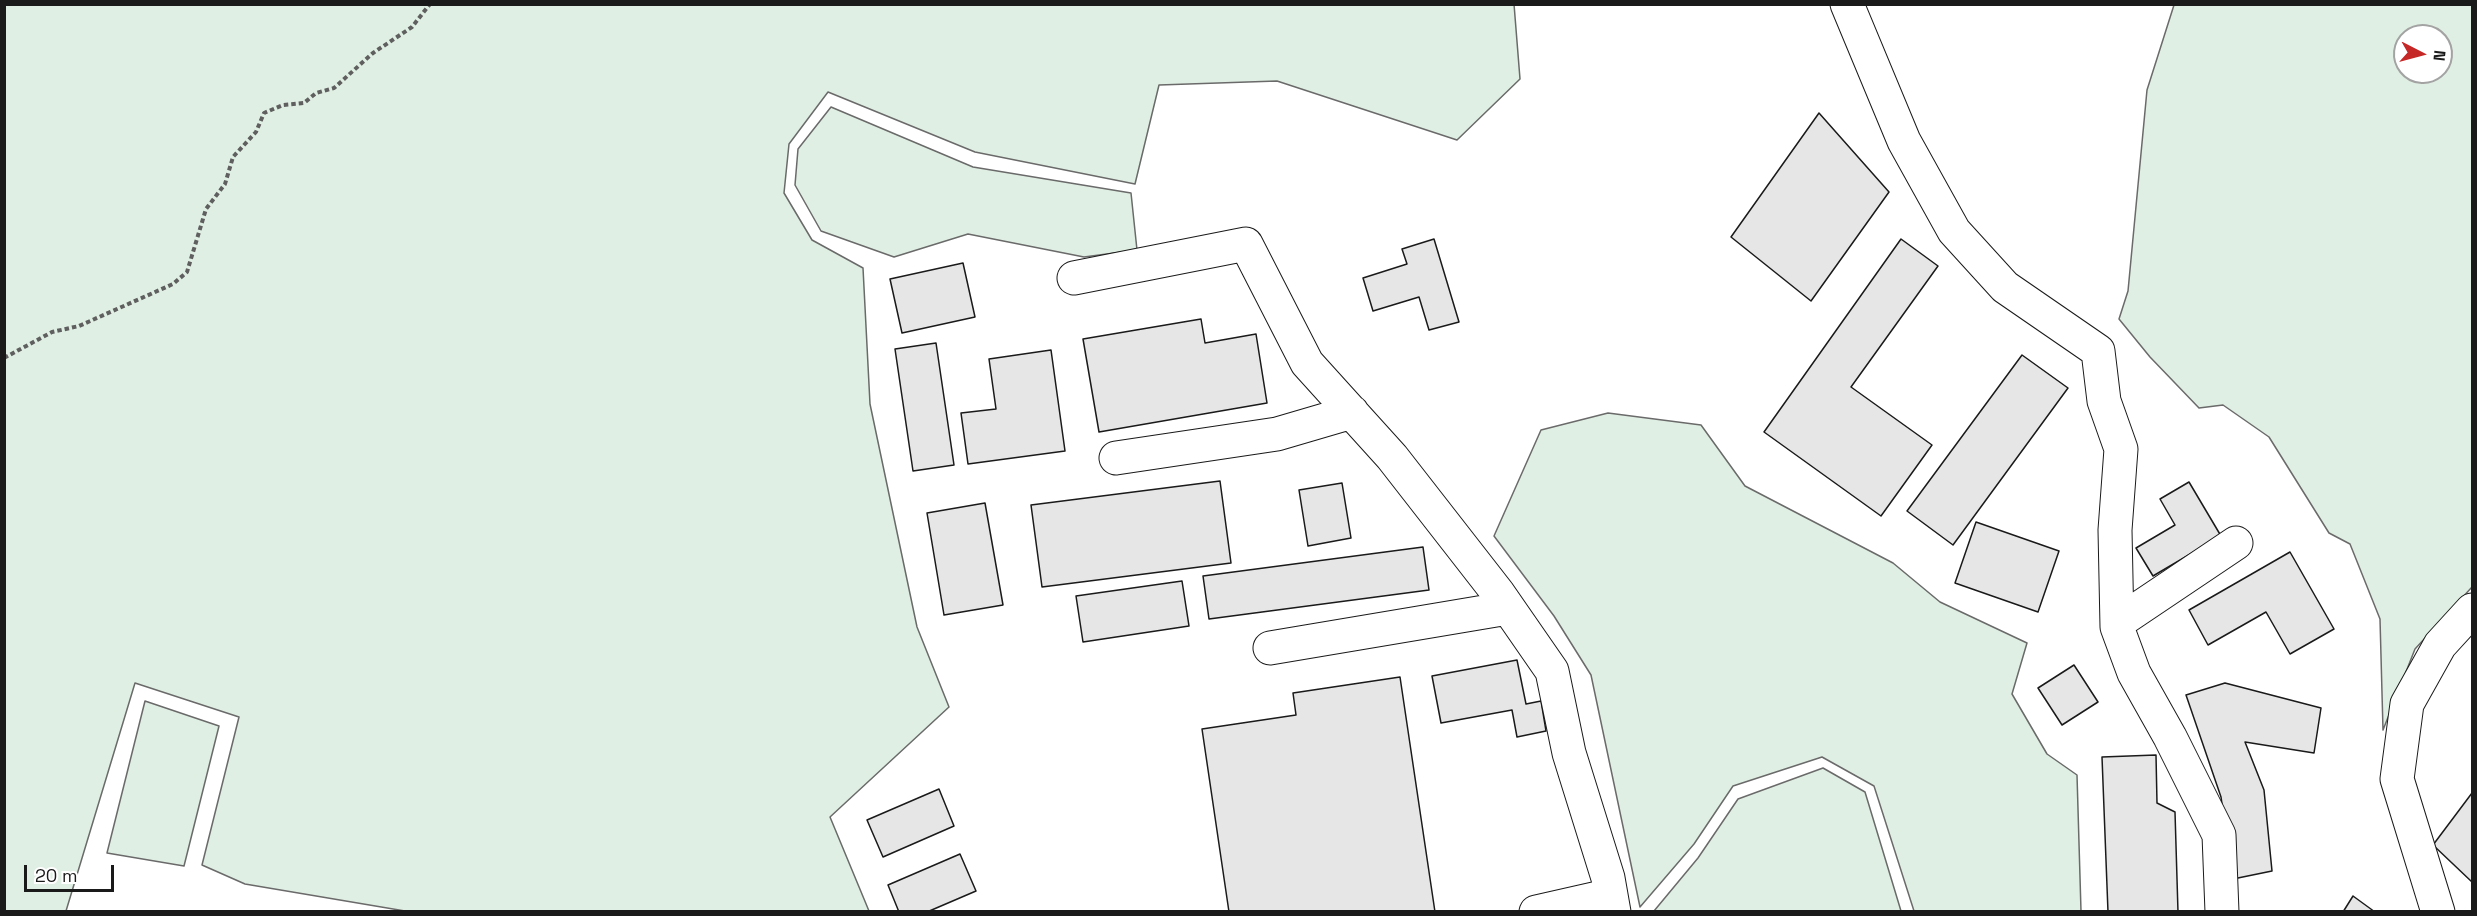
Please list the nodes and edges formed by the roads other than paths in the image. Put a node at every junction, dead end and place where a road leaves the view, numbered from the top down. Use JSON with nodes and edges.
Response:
{"nodes":[{"id":1,"x":1847,"y":4,"type":"edge"},
{"id":2,"x":1074,"y":278,"type":"dead end"},
{"id":3,"x":1352,"y":412,"type":"junction"},
{"id":4,"x":1116,"y":458,"type":"dead end"},
{"id":5,"x":2236,"y":543,"type":"dead end"},
{"id":6,"x":1508,"y":608,"type":"junction"},
{"id":7,"x":2472,"y":610,"type":"edge"},
{"id":8,"x":2117,"y":623,"type":"junction"},
{"id":9,"x":1270,"y":648,"type":"dead end"},
{"id":10,"x":1612,"y":903,"type":"edge"},
{"id":11,"x":1536,"y":912,"type":"edge"},
{"id":12,"x":2222,"y":912,"type":"edge"},
{"id":13,"x":2438,"y":912,"type":"edge"}],
"edges":[{"from":1,"to":8,"type":"street"},
{"from":2,"to":3,"type":"street"},
{"from":3,"to":4,"type":"street"},
{"from":3,"to":6,"type":"street"},
{"from":5,"to":8,"type":"street"},
{"from":6,"to":9,"type":"street"},
{"from":6,"to":10,"type":"street"},
{"from":7,"to":13,"type":"street"},
{"from":8,"to":12,"type":"street"},
{"from":10,"to":11,"type":"street"}]}
